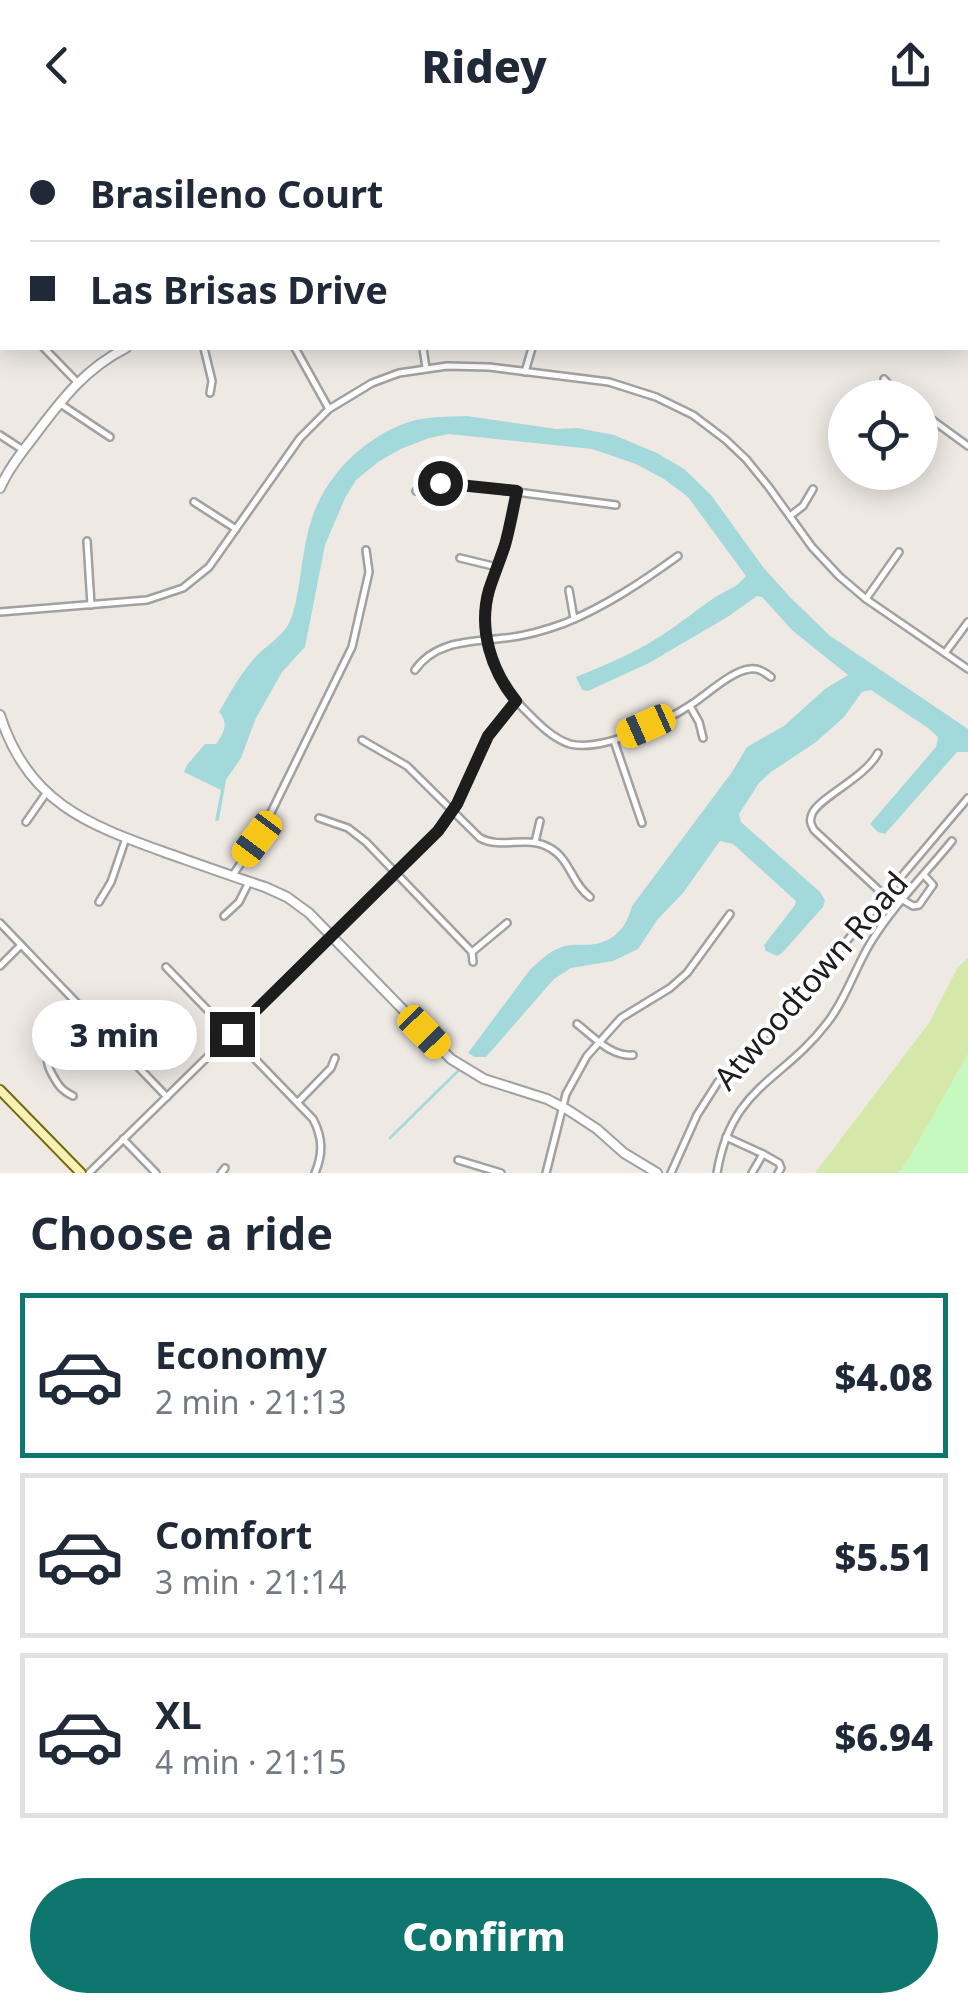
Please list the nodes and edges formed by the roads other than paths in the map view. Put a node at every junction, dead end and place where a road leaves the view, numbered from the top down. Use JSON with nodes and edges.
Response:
{"nodes":[{"id":1,"x":46,"y":350,"type":"edge"},
{"id":2,"x":122,"y":350,"type":"edge"},
{"id":3,"x":204,"y":350,"type":"edge"},
{"id":4,"x":296,"y":350,"type":"edge"},
{"id":5,"x":423,"y":350,"type":"edge"},
{"id":6,"x":531,"y":350,"type":"edge"},
{"id":7,"x":426,"y":368,"type":"junction"},
{"id":8,"x":525,"y":372,"type":"junction"},
{"id":9,"x":77,"y":382,"type":"junction"},
{"id":10,"x":210,"y":393,"type":"dead end"},
{"id":11,"x":59,"y":403,"type":"junction"},
{"id":12,"x":329,"y":409,"type":"junction"},
{"id":13,"x":938,"y":424,"type":"edge"},
{"id":14,"x":0,"y":435,"type":"edge"},
{"id":15,"x":110,"y":437,"type":"dead end"},
{"id":16,"x":968,"y":446,"type":"edge"},
{"id":17,"x":24,"y":450,"type":"junction"},
{"id":18,"x":0,"y":488,"type":"edge"},
{"id":19,"x":813,"y":489,"type":"dead end"},
{"id":20,"x":416,"y":491,"type":"dead end"},
{"id":21,"x":517,"y":491,"type":"junction"},
{"id":22,"x":194,"y":502,"type":"dead end"},
{"id":23,"x":616,"y":505,"type":"dead end"},
{"id":24,"x":790,"y":516,"type":"junction"},
{"id":25,"x":236,"y":529,"type":"junction"},
{"id":26,"x":86,"y":540,"type":"dead end"},
{"id":27,"x":366,"y":550,"type":"dead end"},
{"id":28,"x":898,"y":552,"type":"dead end"},
{"id":29,"x":678,"y":556,"type":"dead end"},
{"id":30,"x":460,"y":558,"type":"dead end"},
{"id":31,"x":497,"y":567,"type":"junction"},
{"id":32,"x":569,"y":590,"type":"dead end"},
{"id":33,"x":866,"y":598,"type":"junction"},
{"id":34,"x":91,"y":605,"type":"junction"},
{"id":35,"x":0,"y":612,"type":"edge"},
{"id":36,"x":574,"y":619,"type":"junction"},
{"id":37,"x":968,"y":622,"type":"edge"},
{"id":38,"x":487,"y":639,"type":"junction"},
{"id":39,"x":945,"y":654,"type":"junction"},
{"id":40,"x":968,"y":669,"type":"edge"},
{"id":41,"x":415,"y":670,"type":"dead end"},
{"id":42,"x":771,"y":677,"type":"dead end"},
{"id":43,"x":516,"y":701,"type":"junction"},
{"id":44,"x":690,"y":706,"type":"junction"},
{"id":45,"x":0,"y":716,"type":"edge"},
{"id":46,"x":703,"y":738,"type":"dead end"},
{"id":47,"x":362,"y":740,"type":"dead end"},
{"id":48,"x":614,"y":741,"type":"junction"},
{"id":49,"x":878,"y":753,"type":"dead end"},
{"id":50,"x":46,"y":792,"type":"junction"},
{"id":51,"x":968,"y":798,"type":"edge"},
{"id":52,"x":453,"y":810,"type":"junction"},
{"id":53,"x":319,"y":818,"type":"dead end"},
{"id":54,"x":540,"y":821,"type":"dead end"},
{"id":55,"x":26,"y":822,"type":"dead end"},
{"id":56,"x":642,"y":822,"type":"dead end"},
{"id":57,"x":126,"y":838,"type":"junction"},
{"id":58,"x":952,"y":841,"type":"dead end"},
{"id":59,"x":535,"y":842,"type":"junction"},
{"id":60,"x":396,"y":873,"type":"junction"},
{"id":61,"x":232,"y":876,"type":"junction"},
{"id":62,"x":924,"y":876,"type":"junction"},
{"id":63,"x":249,"y":882,"type":"junction"},
{"id":64,"x":885,"y":896,"type":"junction"},
{"id":65,"x":590,"y":897,"type":"dead end"},
{"id":66,"x":903,"y":900,"type":"junction"},
{"id":67,"x":100,"y":902,"type":"dead end"},
{"id":68,"x":730,"y":914,"type":"dead end"},
{"id":69,"x":224,"y":916,"type":"dead end"},
{"id":70,"x":0,"y":923,"type":"edge"},
{"id":71,"x":507,"y":923,"type":"dead end"},
{"id":72,"x":332,"y":936,"type":"junction"},
{"id":73,"x":22,"y":945,"type":"junction"},
{"id":74,"x":472,"y":952,"type":"junction"},
{"id":75,"x":474,"y":962,"type":"dead end"},
{"id":76,"x":0,"y":966,"type":"edge"},
{"id":77,"x":166,"y":966,"type":"dead end"},
{"id":78,"x":85,"y":1010,"type":"junction"},
{"id":79,"x":577,"y":1024,"type":"dead end"},
{"id":80,"x":232,"y":1034,"type":"junction"},
{"id":81,"x":598,"y":1041,"type":"junction"},
{"id":82,"x":633,"y":1055,"type":"dead end"},
{"id":83,"x":335,"y":1058,"type":"dead end"},
{"id":84,"x":0,"y":1090,"type":"edge"},
{"id":85,"x":73,"y":1096,"type":"dead end"},
{"id":86,"x":167,"y":1097,"type":"junction"},
{"id":87,"x":298,"y":1102,"type":"junction"},
{"id":88,"x":562,"y":1107,"type":"junction"},
{"id":89,"x":726,"y":1137,"type":"junction"},
{"id":90,"x":124,"y":1139,"type":"junction"},
{"id":91,"x":763,"y":1154,"type":"junction"},
{"id":92,"x":458,"y":1160,"type":"dead end"},
{"id":93,"x":85,"y":1173,"type":"edge"},
{"id":94,"x":156,"y":1173,"type":"edge"},
{"id":95,"x":315,"y":1173,"type":"edge"},
{"id":96,"x":501,"y":1173,"type":"edge"},
{"id":97,"x":546,"y":1173,"type":"edge"},
{"id":98,"x":657,"y":1173,"type":"edge"},
{"id":99,"x":671,"y":1173,"type":"edge"},
{"id":100,"x":717,"y":1173,"type":"edge"},
{"id":101,"x":752,"y":1173,"type":"edge"},
{"id":102,"x":778,"y":1173,"type":"edge"}],
"edges":[{"from":1,"to":9,"type":"street"},
{"from":2,"to":9,"type":"street"},
{"from":3,"to":10,"type":"street"},
{"from":4,"to":12,"type":"street"},
{"from":5,"to":7,"type":"street"},
{"from":6,"to":8,"type":"street"},
{"from":7,"to":8,"type":"street"},
{"from":7,"to":12,"type":"street"},
{"from":8,"to":24,"type":"street"},
{"from":9,"to":11,"type":"street"},
{"from":11,"to":15,"type":"street"},
{"from":11,"to":17,"type":"street"},
{"from":12,"to":25,"type":"street"},
{"from":13,"to":16,"type":"street"},
{"from":14,"to":17,"type":"street"},
{"from":17,"to":18,"type":"street"},
{"from":19,"to":24,"type":"street"},
{"from":20,"to":21,"type":"street"},
{"from":21,"to":23,"type":"street"},
{"from":21,"to":31,"type":"street"},
{"from":22,"to":25,"type":"street"},
{"from":24,"to":33,"type":"street"},
{"from":25,"to":34,"type":"street"},
{"from":26,"to":34,"type":"street"},
{"from":27,"to":61,"type":"street"},
{"from":28,"to":33,"type":"street"},
{"from":29,"to":36,"type":"street"},
{"from":30,"to":31,"type":"street"},
{"from":31,"to":38,"type":"street"},
{"from":32,"to":36,"type":"street"},
{"from":33,"to":39,"type":"street"},
{"from":34,"to":35,"type":"street"},
{"from":36,"to":38,"type":"street"},
{"from":37,"to":39,"type":"street"},
{"from":38,"to":41,"type":"street"},
{"from":38,"to":43,"type":"street"},
{"from":39,"to":40,"type":"street"},
{"from":42,"to":44,"type":"street"},
{"from":43,"to":48,"type":"street"},
{"from":43,"to":52,"type":"street"},
{"from":44,"to":46,"type":"street"},
{"from":44,"to":48,"type":"street"},
{"from":45,"to":50,"type":"street"},
{"from":47,"to":52,"type":"street"},
{"from":48,"to":56,"type":"street"},
{"from":49,"to":64,"type":"street"},
{"from":50,"to":55,"type":"street"},
{"from":50,"to":57,"type":"street"},
{"from":51,"to":64,"type":"street","name":"Atwoodtown Road"},
{"from":52,"to":59,"type":"street"},
{"from":52,"to":60,"type":"street"},
{"from":53,"to":60,"type":"street"},
{"from":54,"to":59,"type":"street"},
{"from":57,"to":61,"type":"street"},
{"from":57,"to":67,"type":"street"},
{"from":58,"to":62,"type":"street"},
{"from":59,"to":65,"type":"street"},
{"from":60,"to":72,"type":"street"},
{"from":60,"to":74,"type":"street"},
{"from":61,"to":63,"type":"street"},
{"from":62,"to":66,"type":"street"},
{"from":62,"to":66,"type":"street"},
{"from":63,"to":69,"type":"street"},
{"from":63,"to":72,"type":"street"},
{"from":64,"to":99,"type":"street","name":"Atwoodtown Road"},
{"from":66,"to":89,"type":"street"},
{"from":68,"to":81,"type":"street"},
{"from":70,"to":73,"type":"street"},
{"from":71,"to":74,"type":"street"},
{"from":72,"to":80,"type":"street"},
{"from":72,"to":88,"type":"street"},
{"from":73,"to":76,"type":"street"},
{"from":73,"to":78,"type":"street"},
{"from":74,"to":75,"type":"street"},
{"from":77,"to":80,"type":"street"},
{"from":78,"to":85,"type":"street"},
{"from":78,"to":86,"type":"street"},
{"from":79,"to":81,"type":"street"},
{"from":80,"to":86,"type":"street"},
{"from":80,"to":87,"type":"street"},
{"from":81,"to":82,"type":"street"},
{"from":81,"to":88,"type":"street"},
{"from":83,"to":87,"type":"street"},
{"from":84,"to":93,"type":"main road"},
{"from":86,"to":90,"type":"street"},
{"from":87,"to":95,"type":"street"},
{"from":88,"to":97,"type":"street"},
{"from":88,"to":98,"type":"street"},
{"from":89,"to":91,"type":"street"},
{"from":89,"to":100,"type":"street"},
{"from":90,"to":93,"type":"street"},
{"from":90,"to":94,"type":"street"},
{"from":91,"to":101,"type":"street"},
{"from":91,"to":102,"type":"street"},
{"from":92,"to":96,"type":"street"}]}
